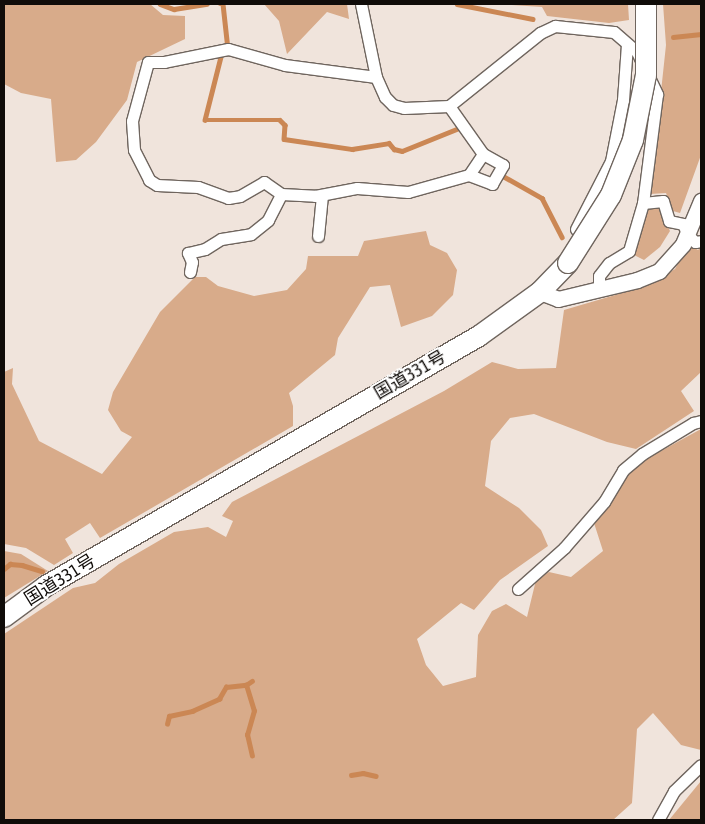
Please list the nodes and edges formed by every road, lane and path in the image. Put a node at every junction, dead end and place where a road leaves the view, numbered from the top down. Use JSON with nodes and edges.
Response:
{"nodes":[{"id":1,"x":361,"y":4,"type":"edge"},
{"id":2,"x":646,"y":4,"type":"edge"},
{"id":3,"x":627,"y":44,"type":"junction"},
{"id":4,"x":376,"y":77,"type":"junction"},
{"id":5,"x":449,"y":106,"type":"junction"},
{"id":6,"x":483,"y":154,"type":"junction"},
{"id":7,"x":469,"y":175,"type":"junction"},
{"id":8,"x":281,"y":194,"type":"junction"},
{"id":9,"x":322,"y":195,"type":"junction"},
{"id":10,"x":701,"y":201,"type":"edge"},
{"id":11,"x":643,"y":203,"type":"junction"},
{"id":12,"x":576,"y":229,"type":"dead end"},
{"id":13,"x":318,"y":236,"type":"dead end"},
{"id":14,"x":695,"y":238,"type":"edge"},
{"id":15,"x":190,"y":272,"type":"dead end"},
{"id":16,"x":599,"y":289,"type":"junction"},
{"id":17,"x":540,"y":292,"type":"junction"},
{"id":18,"x":701,"y":421,"type":"edge"},
{"id":19,"x":518,"y":589,"type":"dead end"},
{"id":20,"x":4,"y":617,"type":"edge"},
{"id":21,"x":701,"y":765,"type":"edge"},
{"id":22,"x":658,"y":820,"type":"edge"}],
"edges":[{"from":1,"to":4,"type":"street"},
{"from":2,"to":17,"type":"highway","name":"国道331号","bridge":true},
{"from":3,"to":5,"type":"street"},
{"from":3,"to":11,"type":"street"},
{"from":3,"to":12,"type":"street"},
{"from":4,"to":5,"type":"street"},
{"from":4,"to":8,"type":"street"},
{"from":5,"to":6,"type":"street"},
{"from":6,"to":7,"type":"street"},
{"from":6,"to":7,"type":"street"},
{"from":7,"to":9,"type":"street"},
{"from":8,"to":9,"type":"street"},
{"from":8,"to":15,"type":"street"},
{"from":9,"to":13,"type":"street"},
{"from":10,"to":14,"type":"main road"},
{"from":11,"to":14,"type":"street"},
{"from":11,"to":16,"type":"street"},
{"from":14,"to":16,"type":"main road"},
{"from":16,"to":17,"type":"main road"},
{"from":17,"to":20,"type":"highway","name":"国道331号"},
{"from":18,"to":19,"type":"street"},
{"from":21,"to":22,"type":"street"}]}
